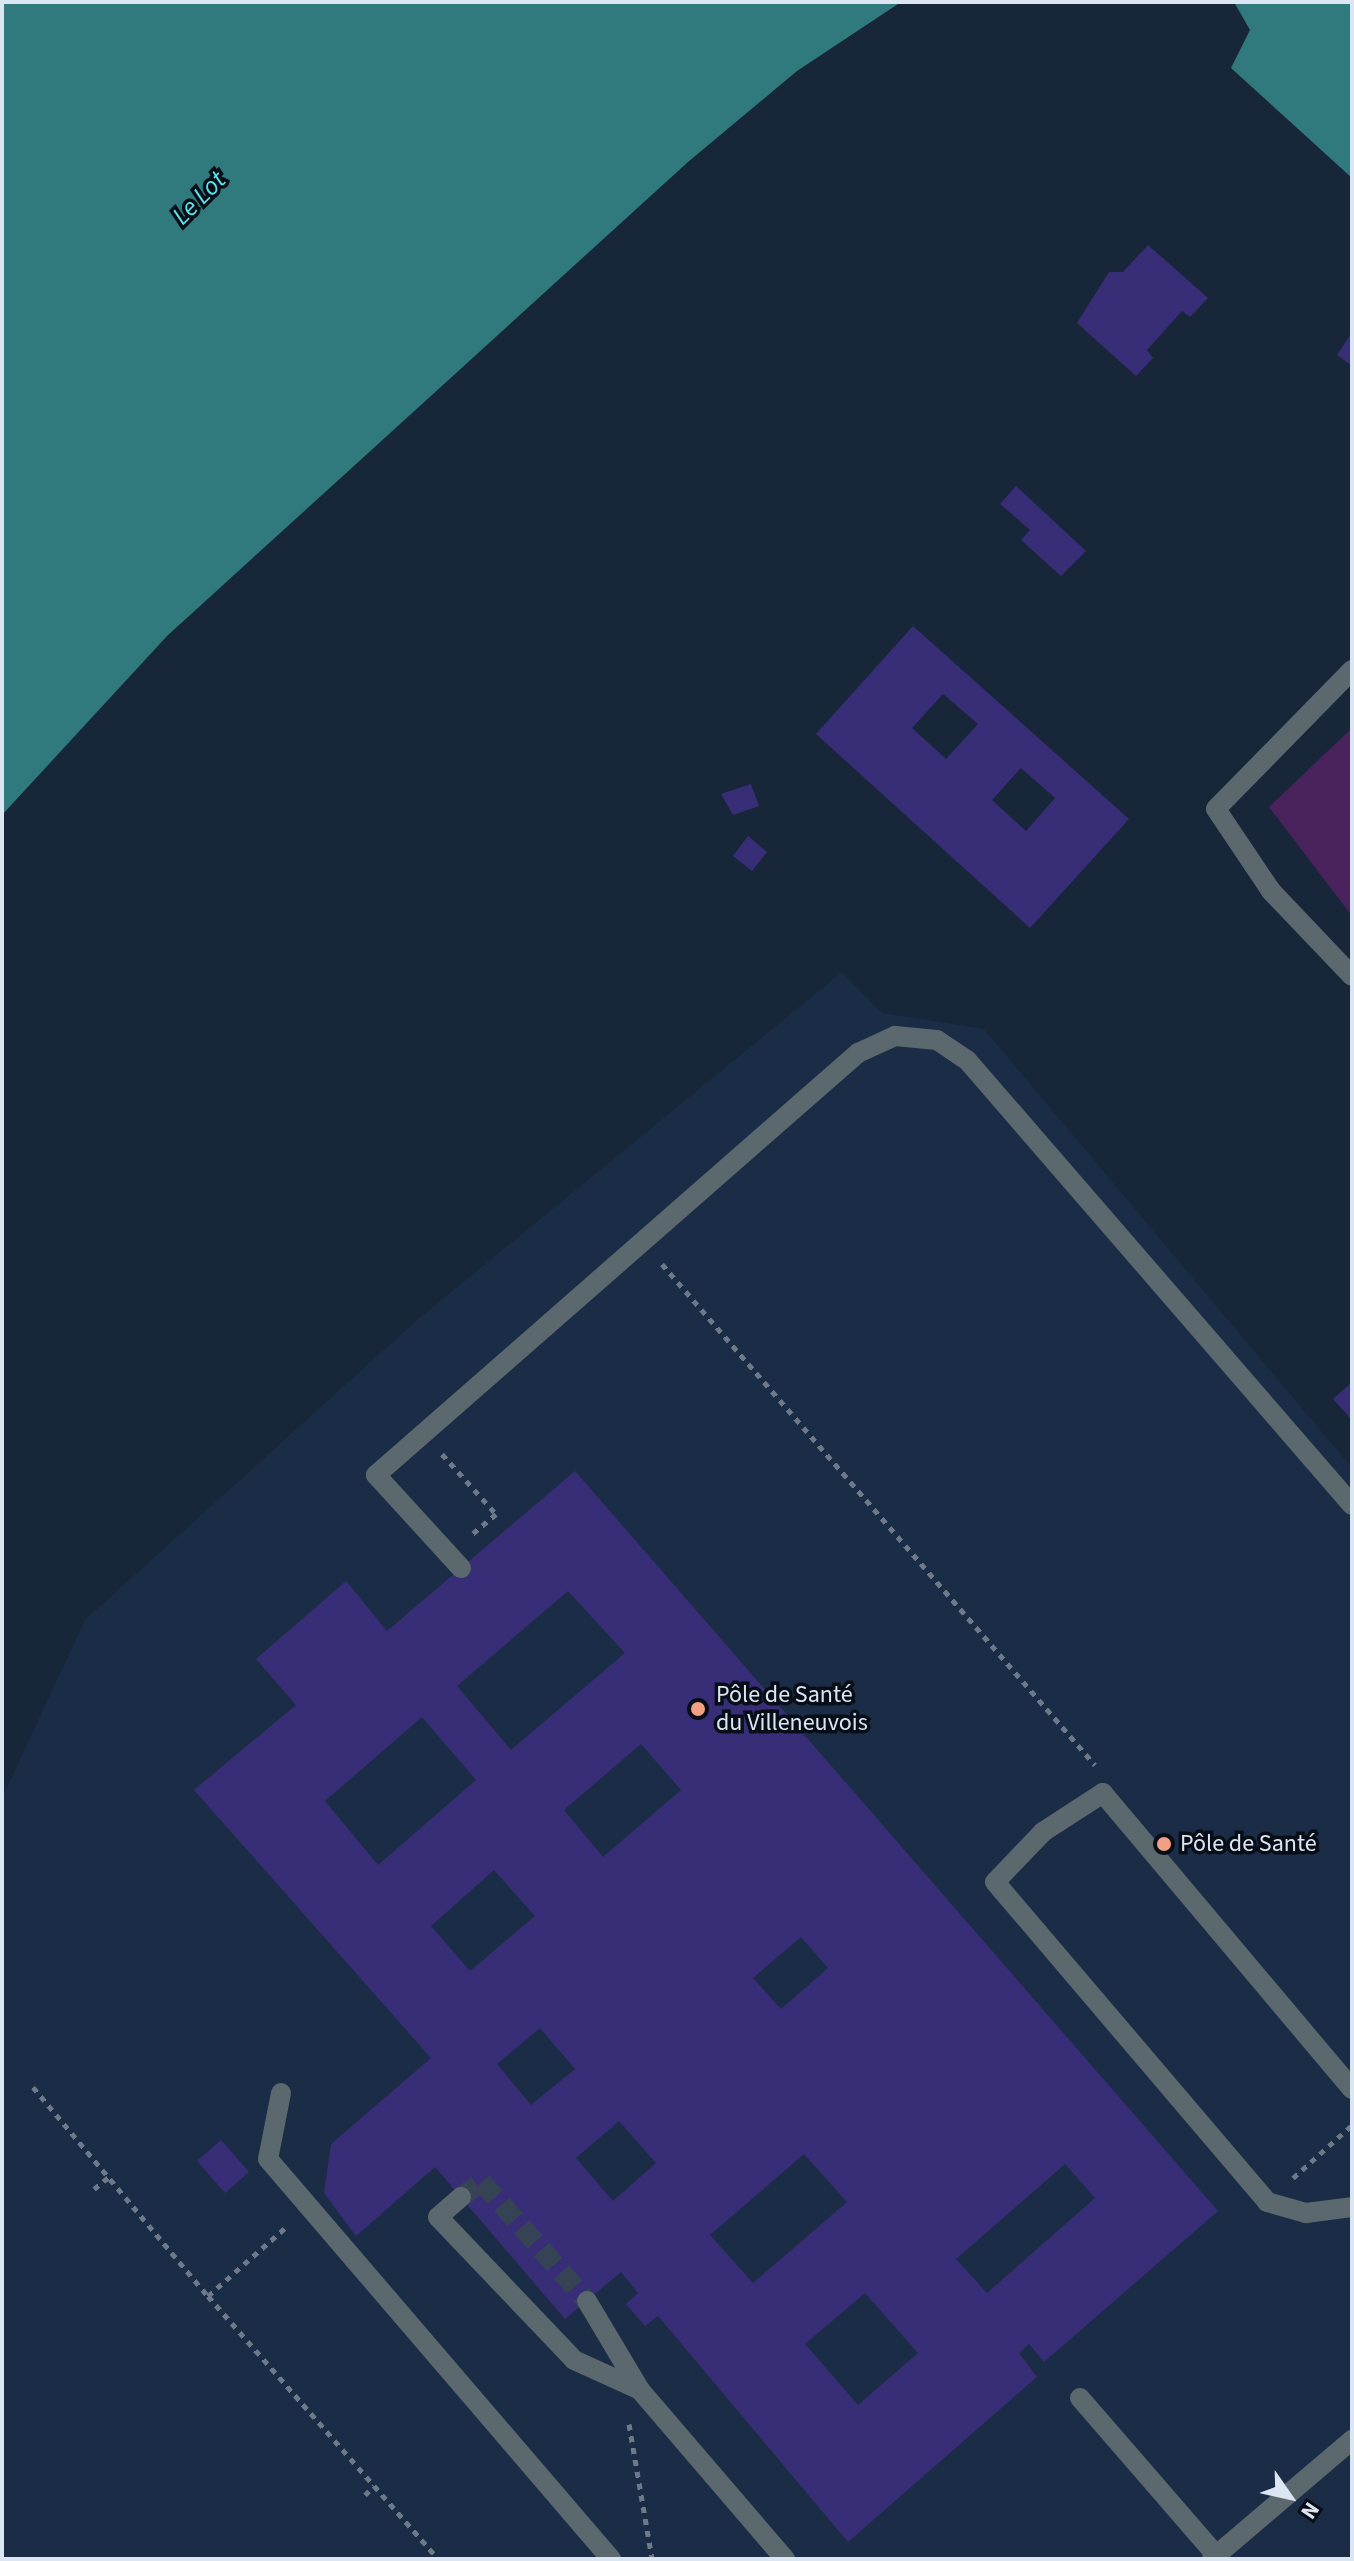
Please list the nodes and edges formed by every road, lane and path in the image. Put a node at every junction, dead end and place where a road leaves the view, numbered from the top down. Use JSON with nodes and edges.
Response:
{"nodes":[{"id":1,"x":1352,"y":670,"type":"edge"},
{"id":2,"x":1352,"y":976,"type":"edge"},
{"id":3,"x":647,"y":1270,"type":"dead end"},
{"id":4,"x":450,"y":1440,"type":"dead end"},
{"id":5,"x":1352,"y":1505,"type":"edge"},
{"id":6,"x":454,"y":1561,"type":"joint"},
{"id":7,"x":1109,"y":1774,"type":"dead end"},
{"id":8,"x":33,"y":2087,"type":"dead end"},
{"id":9,"x":1352,"y":2089,"type":"edge"},
{"id":10,"x":281,"y":2093,"type":"dead end"},
{"id":11,"x":1352,"y":2125,"type":"edge"},
{"id":12,"x":109,"y":2177,"type":"junction"},
{"id":13,"x":94,"y":2189,"type":"dead end"},
{"id":14,"x":461,"y":2197,"type":"dead end"},
{"id":15,"x":1267,"y":2202,"type":"junction"},
{"id":16,"x":1352,"y":2207,"type":"edge"},
{"id":17,"x":301,"y":2213,"type":"dead end"},
{"id":18,"x":208,"y":2296,"type":"junction"},
{"id":19,"x":587,"y":2301,"type":"tunnel mouth"},
{"id":20,"x":640,"y":2390,"type":"junction"},
{"id":21,"x":1080,"y":2398,"type":"dead end"},
{"id":22,"x":1352,"y":2440,"type":"edge"},
{"id":23,"x":374,"y":2486,"type":"junction"},
{"id":24,"x":365,"y":2495,"type":"dead end"},
{"id":25,"x":1214,"y":2557,"type":"edge"},
{"id":26,"x":438,"y":2559,"type":"edge"},
{"id":27,"x":611,"y":2559,"type":"edge"},
{"id":28,"x":652,"y":2559,"type":"edge"},
{"id":29,"x":785,"y":2559,"type":"edge"}],
"edges":[{"from":1,"to":2,"type":"street"},
{"from":3,"to":7,"type":"path"},
{"from":4,"to":6,"type":"path"},
{"from":5,"to":6,"type":"street"},
{"from":8,"to":12,"type":"path"},
{"from":9,"to":15,"type":"street"},
{"from":10,"to":27,"type":"street"},
{"from":11,"to":15,"type":"path"},
{"from":12,"to":13,"type":"path"},
{"from":12,"to":18,"type":"path"},
{"from":14,"to":20,"type":"street"},
{"from":15,"to":16,"type":"street"},
{"from":17,"to":18,"type":"path"},
{"from":18,"to":23,"type":"path"},
{"from":19,"to":20,"type":"street"},
{"from":20,"to":28,"type":"path"},
{"from":20,"to":29,"type":"street"},
{"from":21,"to":25,"type":"street"},
{"from":22,"to":25,"type":"street"},
{"from":23,"to":24,"type":"path"},
{"from":23,"to":26,"type":"path"}]}
